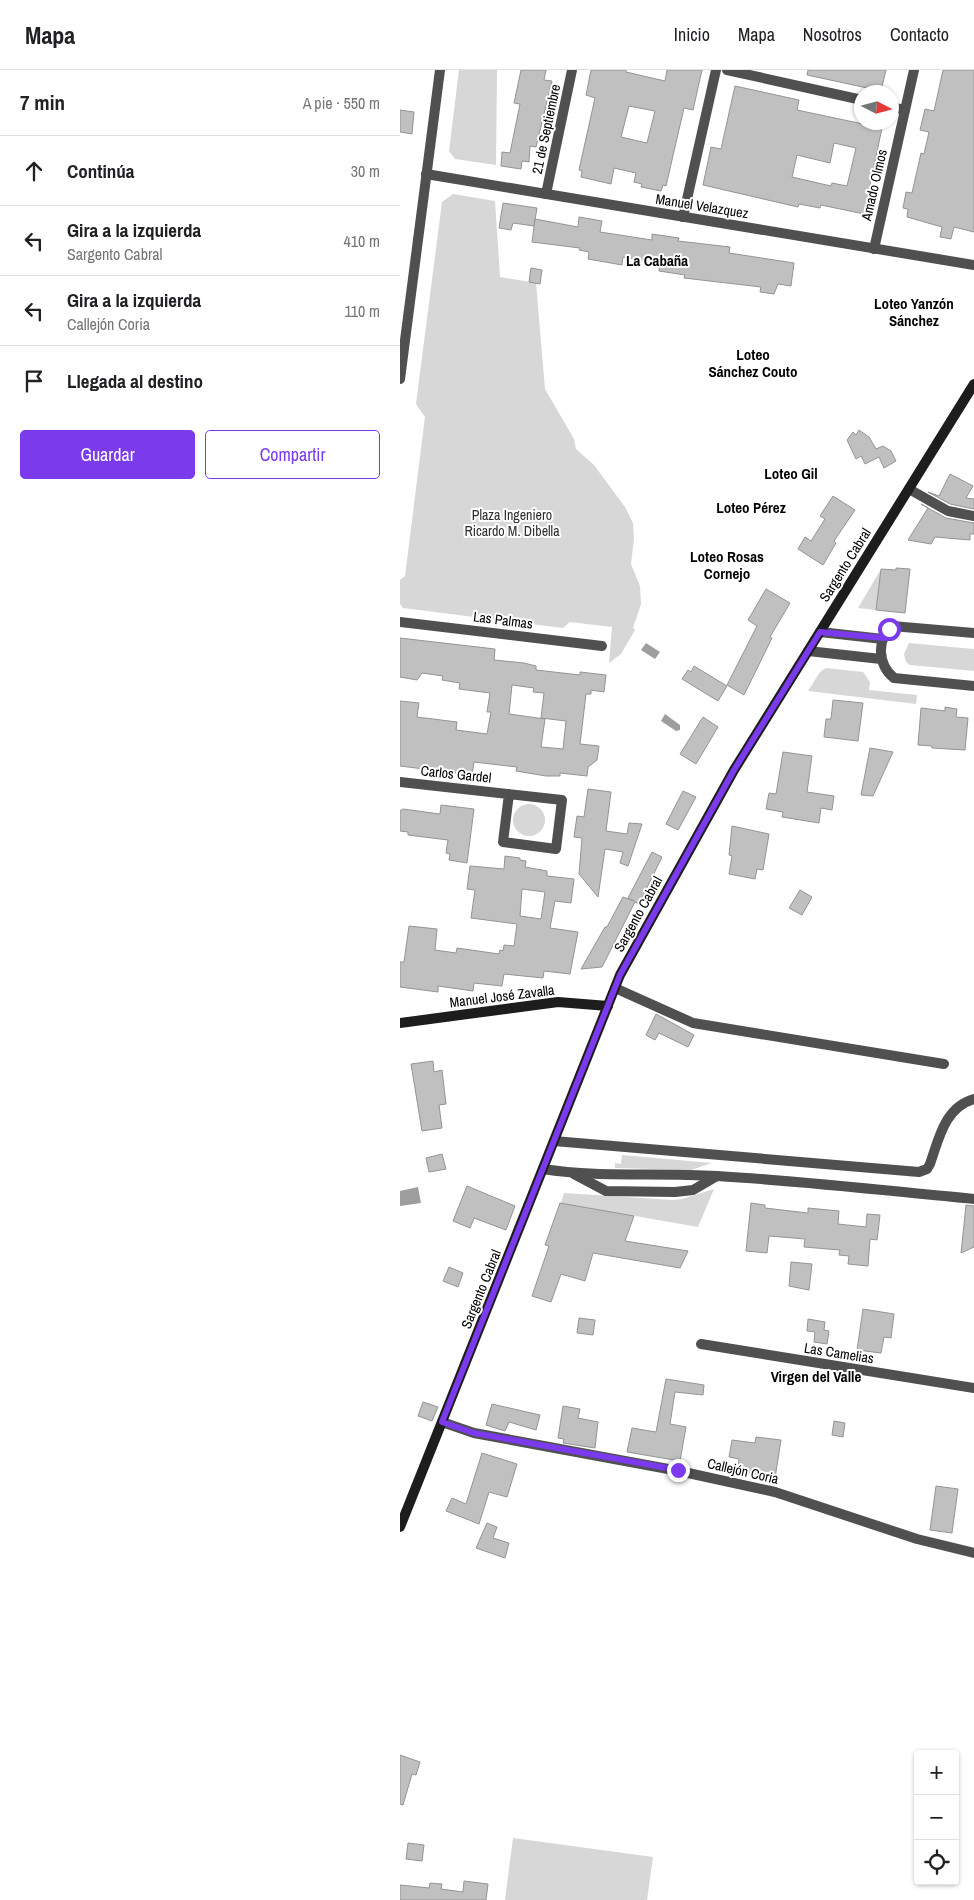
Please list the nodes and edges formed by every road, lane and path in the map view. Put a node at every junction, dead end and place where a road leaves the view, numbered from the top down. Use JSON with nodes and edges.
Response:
{"nodes":[{"id":1,"x":440,"y":70,"type":"edge"},
{"id":2,"x":572,"y":70,"type":"edge"},
{"id":3,"x":716,"y":70,"type":"edge"},
{"id":4,"x":727,"y":70,"type":"edge"},
{"id":5,"x":914,"y":70,"type":"edge"},
{"id":6,"x":854,"y":98,"type":"edge"},
{"id":7,"x":899,"y":109,"type":"edge"},
{"id":8,"x":905,"y":110,"type":"junction"},
{"id":9,"x":426,"y":174,"type":"junction"},
{"id":10,"x":546,"y":194,"type":"junction"},
{"id":11,"x":684,"y":217,"type":"junction"},
{"id":12,"x":874,"y":248,"type":"junction"},
{"id":13,"x":974,"y":265,"type":"edge"},
{"id":14,"x":400,"y":378,"type":"edge"},
{"id":15,"x":974,"y":384,"type":"edge"},
{"id":16,"x":909,"y":489,"type":"junction"},
{"id":17,"x":974,"y":516,"type":"edge"},
{"id":18,"x":400,"y":622,"type":"edge"},
{"id":19,"x":820,"y":632,"type":"junction"},
{"id":20,"x":974,"y":633,"type":"edge"},
{"id":21,"x":883,"y":638,"type":"junction"},
{"id":22,"x":602,"y":646,"type":"dead end"},
{"id":23,"x":808,"y":651,"type":"junction"},
{"id":24,"x":881,"y":659,"type":"junction"},
{"id":25,"x":974,"y":686,"type":"edge"},
{"id":26,"x":400,"y":782,"type":"edge"},
{"id":27,"x":508,"y":794,"type":"junction"},
{"id":28,"x":616,"y":988,"type":"junction"},
{"id":29,"x":608,"y":1006,"type":"junction"},
{"id":30,"x":400,"y":1023,"type":"edge"},
{"id":31,"x":944,"y":1064,"type":"dead end"},
{"id":32,"x":974,"y":1098,"type":"edge"},
{"id":33,"x":554,"y":1141,"type":"junction"},
{"id":34,"x":543,"y":1169,"type":"junction"},
{"id":35,"x":574,"y":1174,"type":"junction"},
{"id":36,"x":716,"y":1176,"type":"junction"},
{"id":37,"x":974,"y":1199,"type":"edge"},
{"id":38,"x":700,"y":1344,"type":"dead end"},
{"id":39,"x":974,"y":1388,"type":"edge"},
{"id":40,"x":442,"y":1422,"type":"junction"},
{"id":41,"x":400,"y":1527,"type":"edge"},
{"id":42,"x":974,"y":1553,"type":"edge"}],
"edges":[{"from":1,"to":9,"type":"street"},
{"from":2,"to":10,"type":"street","name":"21 de Septiembre"},
{"from":3,"to":11,"type":"street"},
{"from":4,"to":6,"type":"street"},
{"from":5,"to":8,"type":"street","name":"Amado Olmos"},
{"from":7,"to":8,"type":"street"},
{"from":8,"to":12,"type":"street","name":"Amado Olmos"},
{"from":9,"to":10,"type":"street","name":"Manuel Velazquez"},
{"from":9,"to":14,"type":"street"},
{"from":10,"to":11,"type":"street","name":"Manuel Velazquez"},
{"from":11,"to":12,"type":"street","name":"Manuel Velazquez"},
{"from":12,"to":13,"type":"street","name":"Manuel Velazquez"},
{"from":15,"to":16,"type":"main road","name":"Sargento Cabral"},
{"from":16,"to":17,"type":"street"},
{"from":16,"to":19,"type":"main road","name":"Sargento Cabral"},
{"from":18,"to":22,"type":"street","name":"Las Palmas"},
{"from":19,"to":21,"type":"street"},
{"from":19,"to":23,"type":"main road","name":"Sargento Cabral"},
{"from":20,"to":21,"type":"street"},
{"from":21,"to":24,"type":"street"},
{"from":23,"to":24,"type":"street"},
{"from":23,"to":28,"type":"main road","name":"Sargento Cabral"},
{"from":24,"to":25,"type":"street"},
{"from":26,"to":27,"type":"street","name":"Carlos Gardel"},
{"from":27,"to":27,"type":"street","name":"Carlos Gardel"},
{"from":28,"to":29,"type":"main road","name":"Sargento Cabral"},
{"from":28,"to":31,"type":"street"},
{"from":29,"to":30,"type":"main road","name":"Manuel José Zavalla"},
{"from":29,"to":33,"type":"main road","name":"Sargento Cabral"},
{"from":32,"to":33,"type":"street"},
{"from":33,"to":34,"type":"main road","name":"Sargento Cabral"},
{"from":34,"to":35,"type":"street"},
{"from":34,"to":40,"type":"main road","name":"Sargento Cabral"},
{"from":35,"to":36,"type":"street"},
{"from":35,"to":36,"type":"street"},
{"from":36,"to":37,"type":"street"},
{"from":38,"to":39,"type":"street","name":"Las Camelias"},
{"from":40,"to":41,"type":"main road","name":"Sargento Cabral"},
{"from":40,"to":42,"type":"street","name":"Callejón Coria"}]}
